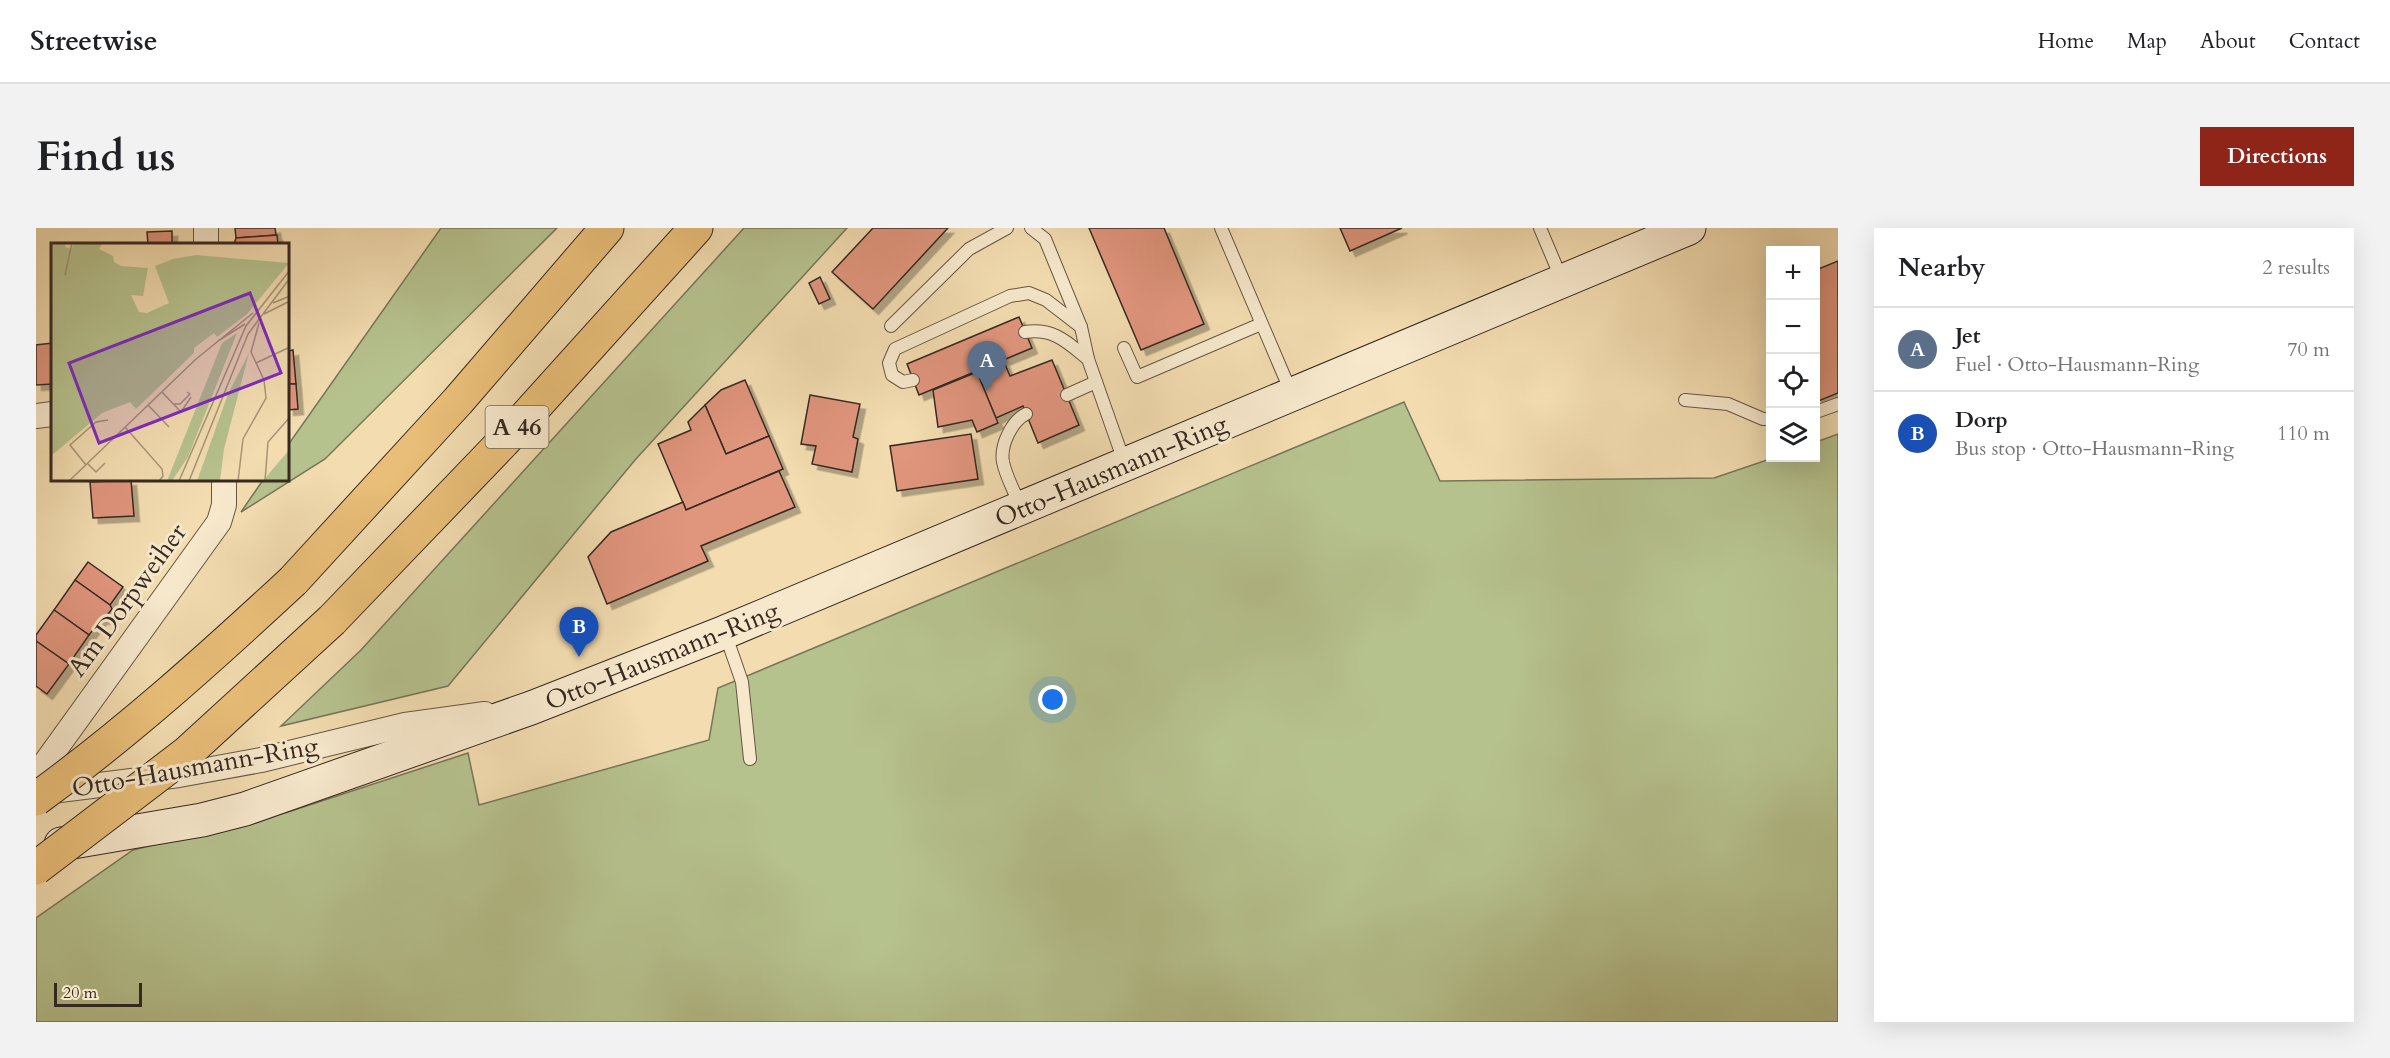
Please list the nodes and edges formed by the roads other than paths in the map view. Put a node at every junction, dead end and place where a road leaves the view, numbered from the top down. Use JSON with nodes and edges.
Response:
{"nodes":[{"id":1,"x":607,"y":228,"type":"edge"},
{"id":2,"x":696,"y":228,"type":"edge"},
{"id":3,"x":1007,"y":228,"type":"edge"},
{"id":4,"x":1031,"y":228,"type":"edge"},
{"id":5,"x":1221,"y":228,"type":"edge"},
{"id":6,"x":1540,"y":228,"type":"edge"},
{"id":7,"x":1689,"y":228,"type":"edge"},
{"id":8,"x":1563,"y":281,"type":"junction"},
{"id":9,"x":1261,"y":324,"type":"junction"},
{"id":10,"x":891,"y":326,"type":"dead end"},
{"id":11,"x":1081,"y":327,"type":"junction"},
{"id":12,"x":1025,"y":332,"type":"dead end"},
{"id":13,"x":1124,"y":348,"type":"dead end"},
{"id":14,"x":1088,"y":359,"type":"junction"},
{"id":15,"x":913,"y":380,"type":"dead end"},
{"id":16,"x":1096,"y":382,"type":"junction"},
{"id":17,"x":1066,"y":395,"type":"dead end"},
{"id":18,"x":1293,"y":395,"type":"junction"},
{"id":19,"x":1685,"y":400,"type":"dead end"},
{"id":20,"x":1838,"y":404,"type":"edge"},
{"id":21,"x":1820,"y":410,"type":"edge"},
{"id":22,"x":51,"y":414,"type":"edge"},
{"id":23,"x":1026,"y":414,"type":"dead end"},
{"id":24,"x":36,"y":416,"type":"edge"},
{"id":25,"x":1766,"y":419,"type":"edge"},
{"id":26,"x":1125,"y":465,"type":"junction"},
{"id":27,"x":224,"y":482,"type":"edge"},
{"id":28,"x":1021,"y":508,"type":"junction"},
{"id":29,"x":725,"y":632,"type":"junction"},
{"id":30,"x":531,"y":708,"type":"junction"},
{"id":31,"x":750,"y":759,"type":"dead end"},
{"id":32,"x":36,"y":776,"type":"edge"},
{"id":33,"x":36,"y":792,"type":"edge"},
{"id":34,"x":36,"y":799,"type":"edge"},
{"id":35,"x":36,"y":848,"type":"edge"},
{"id":36,"x":36,"y":868,"type":"edge"}],
"edges":[{"from":1,"to":34,"type":"highway","number":"A 46","bridge":true},
{"from":2,"to":36,"type":"highway","number":"A 46","bridge":true},
{"from":3,"to":10,"type":"lane"},
{"from":4,"to":11,"type":"lane"},
{"from":5,"to":9,"type":"lane"},
{"from":6,"to":8,"type":"lane"},
{"from":7,"to":8,"type":"street","name":"Otto-Hausmann-Ring"},
{"from":8,"to":18,"type":"street","name":"Otto-Hausmann-Ring"},
{"from":9,"to":13,"type":"lane"},
{"from":9,"to":18,"type":"lane"},
{"from":11,"to":14,"type":"lane"},
{"from":11,"to":15,"type":"lane"},
{"from":12,"to":14,"type":"lane"},
{"from":14,"to":16,"type":"lane"},
{"from":16,"to":17,"type":"lane"},
{"from":16,"to":26,"type":"lane"},
{"from":18,"to":26,"type":"street","name":"Otto-Hausmann-Ring"},
{"from":19,"to":25,"type":"lane"},
{"from":20,"to":21,"type":"lane"},
{"from":22,"to":24,"type":"street"},
{"from":23,"to":28,"type":"lane"},
{"from":26,"to":28,"type":"street","name":"Otto-Hausmann-Ring"},
{"from":27,"to":32,"type":"street","name":"Am Dorpweiher"},
{"from":28,"to":29,"type":"street","name":"Otto-Hausmann-Ring"},
{"from":29,"to":30,"type":"street","name":"Otto-Hausmann-Ring"},
{"from":29,"to":31,"type":"lane"},
{"from":30,"to":33,"type":"street","name":"Otto-Hausmann-Ring"},
{"from":30,"to":35,"type":"street","name":"Otto-Hausmann-Ring"}]}
